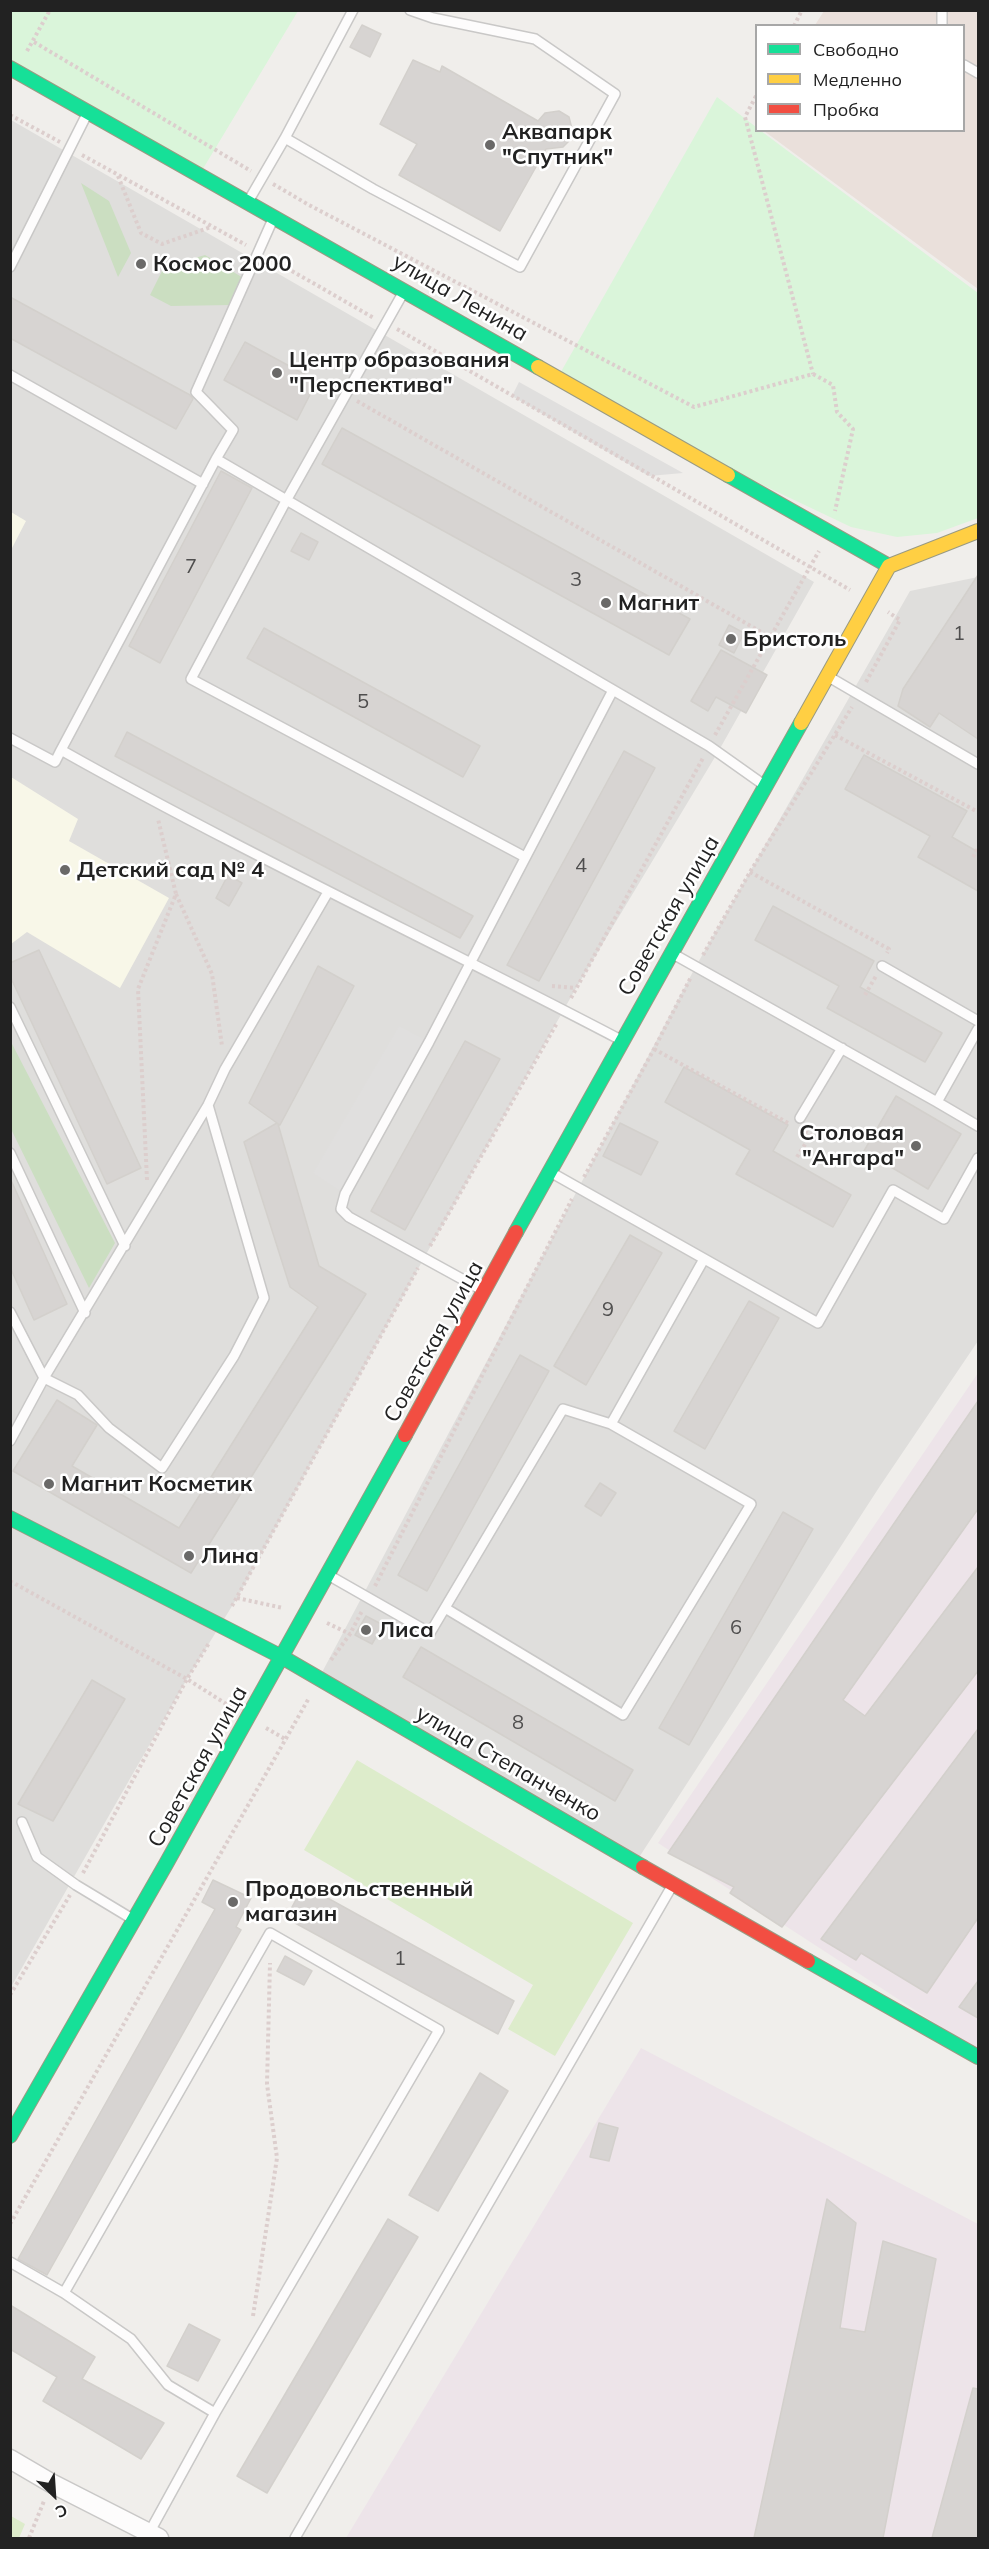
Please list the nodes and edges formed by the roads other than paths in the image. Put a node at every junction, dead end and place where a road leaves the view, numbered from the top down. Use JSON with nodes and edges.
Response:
{"nodes":[{"id":1,"x":353,"y":10,"type":"edge"},
{"id":2,"x":410,"y":10,"type":"edge"},
{"id":3,"x":965,"y":65,"type":"edge"},
{"id":4,"x":12,"y":69,"type":"edge"},
{"id":5,"x":978,"y":73,"type":"edge"},
{"id":6,"x":88,"y":112,"type":"junction"},
{"id":7,"x":285,"y":138,"type":"junction"},
{"id":8,"x":248,"y":202,"type":"junction"},
{"id":9,"x":274,"y":217,"type":"junction"},
{"id":10,"x":10,"y":267,"type":"edge"},
{"id":11,"x":404,"y":291,"type":"junction"},
{"id":12,"x":10,"y":375,"type":"edge"},
{"id":13,"x":216,"y":459,"type":"junction"},
{"id":14,"x":203,"y":484,"type":"junction"},
{"id":15,"x":287,"y":499,"type":"junction"},
{"id":16,"x":978,"y":531,"type":"edge"},
{"id":17,"x":889,"y":566,"type":"junction"},
{"id":18,"x":827,"y":676,"type":"junction"},
{"id":19,"x":613,"y":690,"type":"junction"},
{"id":20,"x":10,"y":738,"type":"edge"},
{"id":21,"x":62,"y":750,"type":"junction"},
{"id":22,"x":978,"y":764,"type":"edge"},
{"id":23,"x":766,"y":786,"type":"junction"},
{"id":24,"x":525,"y":857,"type":"junction"},
{"id":25,"x":328,"y":892,"type":"junction"},
{"id":26,"x":673,"y":953,"type":"junction"},
{"id":27,"x":472,"y":962,"type":"junction"},
{"id":28,"x":882,"y":966,"type":"road end"},
{"id":29,"x":10,"y":1007,"type":"edge"},
{"id":30,"x":978,"y":1021,"type":"edge"},
{"id":31,"x":978,"y":1029,"type":"edge"},
{"id":32,"x":621,"y":1040,"type":"junction"},
{"id":33,"x":842,"y":1048,"type":"junction"},
{"id":34,"x":937,"y":1102,"type":"junction"},
{"id":35,"x":208,"y":1105,"type":"junction"},
{"id":36,"x":800,"y":1118,"type":"dead end"},
{"id":37,"x":978,"y":1126,"type":"edge"},
{"id":38,"x":10,"y":1153,"type":"edge"},
{"id":39,"x":978,"y":1158,"type":"edge"},
{"id":40,"x":550,"y":1171,"type":"junction"},
{"id":41,"x":125,"y":1246,"type":"junction"},
{"id":42,"x":704,"y":1258,"type":"junction"},
{"id":43,"x":485,"y":1292,"type":"junction"},
{"id":44,"x":10,"y":1312,"type":"edge"},
{"id":45,"x":85,"y":1313,"type":"junction"},
{"id":46,"x":44,"y":1378,"type":"junction"},
{"id":47,"x":611,"y":1424,"type":"junction"},
{"id":48,"x":10,"y":1440,"type":"edge"},
{"id":49,"x":10,"y":1518,"type":"edge"},
{"id":50,"x":329,"y":1575,"type":"junction"},
{"id":51,"x":445,"y":1608,"type":"junction"},
{"id":52,"x":282,"y":1657,"type":"junction"},
{"id":53,"x":22,"y":1822,"type":"dead end"},
{"id":54,"x":673,"y":1884,"type":"junction"},
{"id":55,"x":136,"y":1921,"type":"junction"},
{"id":56,"x":978,"y":2057,"type":"edge"},
{"id":57,"x":10,"y":2136,"type":"edge"},
{"id":58,"x":10,"y":2262,"type":"edge"},
{"id":59,"x":64,"y":2293,"type":"junction"},
{"id":60,"x":215,"y":2413,"type":"junction"},
{"id":61,"x":10,"y":2459,"type":"edge"},
{"id":62,"x":154,"y":2536,"type":"edge"},
{"id":63,"x":295,"y":2538,"type":"edge"}],
"edges":[{"from":1,"to":7,"type":"lane"},
{"from":2,"to":7,"type":"lane"},
{"from":3,"to":5,"type":"lane"},
{"from":4,"to":6,"type":"street","name":"улица Ленина"},
{"from":6,"to":8,"type":"street","name":"улица Ленина"},
{"from":6,"to":10,"type":"lane"},
{"from":7,"to":8,"type":"lane"},
{"from":8,"to":9,"type":"street","name":"улица Ленина"},
{"from":9,"to":11,"type":"street","name":"улица Ленина"},
{"from":9,"to":13,"type":"lane"},
{"from":11,"to":15,"type":"lane"},
{"from":11,"to":17,"type":"street","name":"улица Ленина"},
{"from":12,"to":14,"type":"lane"},
{"from":13,"to":14,"type":"lane"},
{"from":13,"to":15,"type":"lane"},
{"from":14,"to":21,"type":"lane"},
{"from":15,"to":19,"type":"lane"},
{"from":15,"to":24,"type":"lane"},
{"from":16,"to":17,"type":"street"},
{"from":17,"to":18,"type":"street","name":"Советская улица"},
{"from":18,"to":22,"type":"lane"},
{"from":18,"to":23,"type":"street","name":"Советская улица"},
{"from":19,"to":23,"type":"lane"},
{"from":19,"to":24,"type":"lane"},
{"from":20,"to":21,"type":"lane"},
{"from":21,"to":25,"type":"lane"},
{"from":23,"to":26,"type":"street","name":"Советская улица"},
{"from":24,"to":27,"type":"lane"},
{"from":25,"to":27,"type":"lane"},
{"from":25,"to":35,"type":"lane"},
{"from":26,"to":32,"type":"street","name":"Советская улица"},
{"from":26,"to":33,"type":"lane"},
{"from":27,"to":32,"type":"lane"},
{"from":27,"to":43,"type":"lane"},
{"from":28,"to":30,"type":"lane"},
{"from":29,"to":41,"type":"lane"},
{"from":31,"to":34,"type":"lane"},
{"from":32,"to":40,"type":"street","name":"Советская улица"},
{"from":33,"to":34,"type":"lane"},
{"from":33,"to":36,"type":"lane"},
{"from":34,"to":37,"type":"lane"},
{"from":35,"to":41,"type":"lane"},
{"from":35,"to":46,"type":"lane"},
{"from":38,"to":45,"type":"lane"},
{"from":39,"to":42,"type":"lane"},
{"from":40,"to":42,"type":"lane"},
{"from":40,"to":43,"type":"street","name":"Советская улица"},
{"from":41,"to":45,"type":"lane"},
{"from":42,"to":47,"type":"lane"},
{"from":43,"to":50,"type":"street","name":"Советская улица"},
{"from":44,"to":46,"type":"lane"},
{"from":45,"to":46,"type":"lane"},
{"from":46,"to":48,"type":"lane"},
{"from":47,"to":51,"type":"lane"},
{"from":47,"to":51,"type":"lane"},
{"from":49,"to":52,"type":"street","name":"улица Степанченко"},
{"from":50,"to":51,"type":"lane"},
{"from":50,"to":52,"type":"street","name":"Советская улица"},
{"from":52,"to":54,"type":"street","name":"улица Степанченко"},
{"from":52,"to":55,"type":"street","name":"Советская улица"},
{"from":53,"to":55,"type":"lane"},
{"from":54,"to":56,"type":"street","name":"улица Степанченко"},
{"from":54,"to":63,"type":"lane"},
{"from":55,"to":57,"type":"street","name":"Советская улица"},
{"from":58,"to":59,"type":"lane"},
{"from":59,"to":60,"type":"lane"},
{"from":59,"to":60,"type":"lane"},
{"from":60,"to":62,"type":"lane"},
{"from":61,"to":62,"type":"street"}]}
